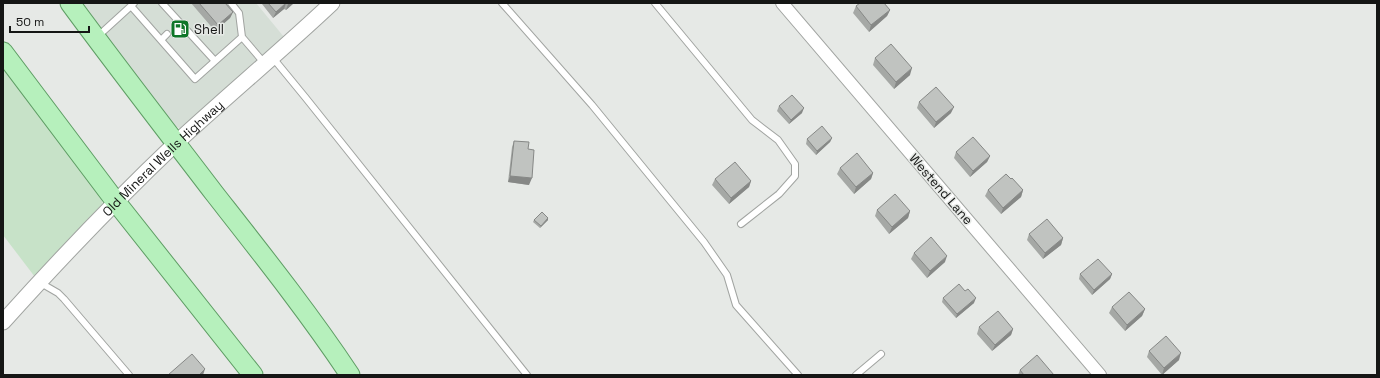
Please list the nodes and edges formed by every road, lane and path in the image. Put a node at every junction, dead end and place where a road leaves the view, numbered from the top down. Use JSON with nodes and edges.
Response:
{"nodes":[{"id":1,"x":70,"y":3,"type":"edge"},
{"id":2,"x":162,"y":3,"type":"edge"},
{"id":3,"x":231,"y":3,"type":"edge"},
{"id":4,"x":332,"y":3,"type":"edge"},
{"id":5,"x":502,"y":3,"type":"edge"},
{"id":6,"x":655,"y":3,"type":"edge"},
{"id":7,"x":782,"y":3,"type":"edge"},
{"id":8,"x":133,"y":4,"type":"edge"},
{"id":9,"x":156,"y":22,"type":"dead end"},
{"id":10,"x":150,"y":28,"type":"junction"},
{"id":11,"x":167,"y":34,"type":"dead end"},
{"id":12,"x":242,"y":37,"type":"junction"},
{"id":13,"x":96,"y":38,"type":"junction"},
{"id":14,"x":161,"y":40,"type":"junction"},
{"id":15,"x":201,"y":46,"type":"junction"},
{"id":16,"x":177,"y":47,"type":"dead end"},
{"id":17,"x":195,"y":51,"type":"dead end"},
{"id":18,"x":3,"y":52,"type":"edge"},
{"id":19,"x":171,"y":52,"type":"junction"},
{"id":20,"x":187,"y":58,"type":"dead end"},
{"id":21,"x":215,"y":61,"type":"junction"},
{"id":22,"x":269,"y":61,"type":"junction"},
{"id":23,"x":181,"y":63,"type":"junction"},
{"id":24,"x":176,"y":144,"type":"junction"},
{"id":25,"x":116,"y":202,"type":"junction"},
{"id":26,"x":741,"y":224,"type":"dead end"},
{"id":27,"x":39,"y":282,"type":"junction"},
{"id":28,"x":3,"y":322,"type":"edge"},
{"id":29,"x":881,"y":354,"type":"dead end"},
{"id":30,"x":130,"y":375,"type":"edge"},
{"id":31,"x":253,"y":375,"type":"edge"},
{"id":32,"x":350,"y":375,"type":"edge"},
{"id":33,"x":527,"y":375,"type":"edge"},
{"id":34,"x":798,"y":375,"type":"edge"},
{"id":35,"x":856,"y":375,"type":"edge"},
{"id":36,"x":1100,"y":375,"type":"edge"}],
"edges":[{"from":1,"to":13,"type":"main road"},
{"from":2,"to":15,"type":"lane"},
{"from":3,"to":12,"type":"lane"},
{"from":4,"to":22,"type":"street","name":"Old Mineral Wells Highway"},
{"from":5,"to":34,"type":"lane"},
{"from":6,"to":26,"type":"lane"},
{"from":7,"to":36,"type":"street","name":"Westend Lane"},
{"from":8,"to":10,"type":"lane"},
{"from":8,"to":13,"type":"lane"},
{"from":9,"to":10,"type":"lane"},
{"from":10,"to":14,"type":"lane"},
{"from":11,"to":14,"type":"lane"},
{"from":12,"to":21,"type":"lane"},
{"from":12,"to":22,"type":"lane"},
{"from":13,"to":24,"type":"main road"},
{"from":14,"to":19,"type":"lane"},
{"from":15,"to":17,"type":"lane"},
{"from":15,"to":21,"type":"lane"},
{"from":16,"to":19,"type":"lane"},
{"from":18,"to":25,"type":"main road"},
{"from":19,"to":23,"type":"lane"},
{"from":20,"to":23,"type":"lane"},
{"from":21,"to":23,"type":"lane"},
{"from":22,"to":24,"type":"street","name":"Old Mineral Wells Highway"},
{"from":22,"to":33,"type":"lane"},
{"from":24,"to":25,"type":"street","name":"Old Mineral Wells Highway"},
{"from":24,"to":32,"type":"main road"},
{"from":25,"to":27,"type":"street","name":"Old Mineral Wells Highway"},
{"from":25,"to":31,"type":"main road"},
{"from":27,"to":28,"type":"street","name":"Old Mineral Wells Highway"},
{"from":27,"to":30,"type":"lane"},
{"from":29,"to":35,"type":"lane"}]}
